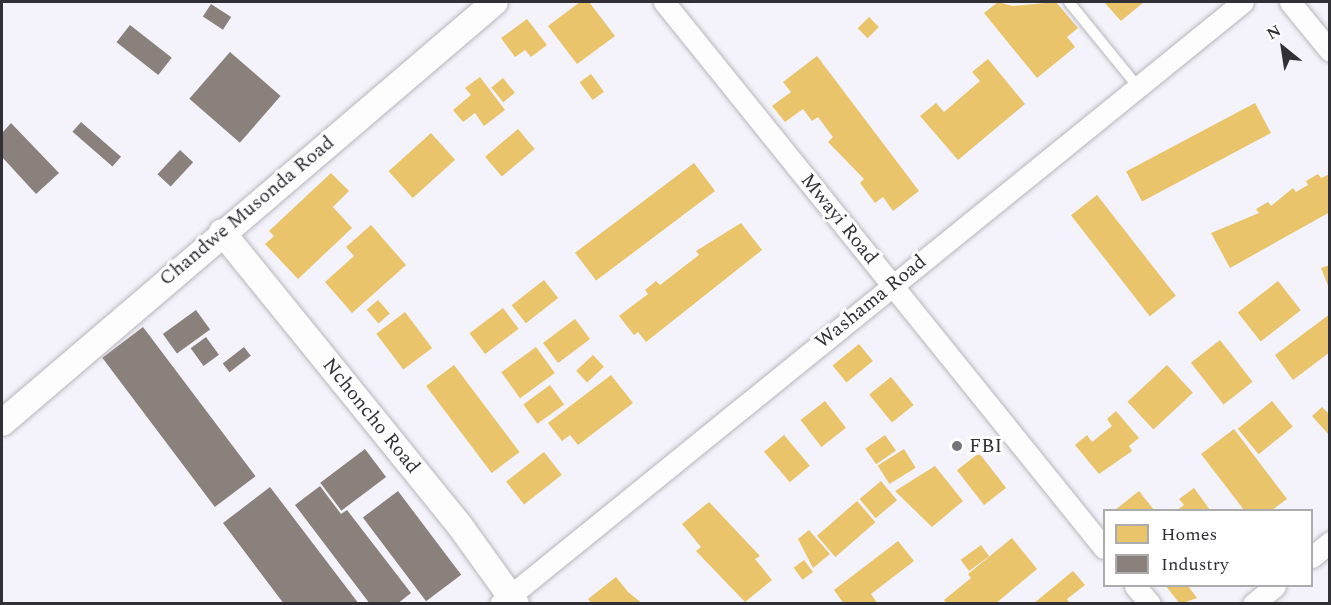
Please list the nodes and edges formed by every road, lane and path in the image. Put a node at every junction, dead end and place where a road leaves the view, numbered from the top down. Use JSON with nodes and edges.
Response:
{"nodes":[{"id":1,"x":495,"y":2,"type":"edge"},
{"id":2,"x":664,"y":2,"type":"edge"},
{"id":3,"x":1069,"y":2,"type":"edge"},
{"id":4,"x":1243,"y":2,"type":"edge"},
{"id":5,"x":1290,"y":2,"type":"edge"},
{"id":6,"x":1329,"y":51,"type":"edge"},
{"id":7,"x":1138,"y":87,"type":"junction"},
{"id":8,"x":222,"y":232,"type":"junction"},
{"id":9,"x":892,"y":285,"type":"junction"},
{"id":10,"x":2,"y":423,"type":"edge"},
{"id":11,"x":1329,"y":542,"type":"edge"},
{"id":12,"x":1103,"y":547,"type":"edge"},
{"id":13,"x":1313,"y":555,"type":"edge"},
{"id":14,"x":1137,"y":587,"type":"edge"},
{"id":15,"x":1273,"y":587,"type":"edge"},
{"id":16,"x":509,"y":600,"type":"edge"},
{"id":17,"x":1150,"y":603,"type":"edge"},
{"id":18,"x":1253,"y":603,"type":"edge"}],
"edges":[{"from":1,"to":8,"type":"street","name":"Chandwe Musonda Road"},
{"from":2,"to":9,"type":"street","name":"Mwayi Road"},
{"from":3,"to":7,"type":"lane"},
{"from":4,"to":7,"type":"street","name":"Washama Road"},
{"from":5,"to":6,"type":"street"},
{"from":7,"to":9,"type":"street","name":"Washama Road"},
{"from":8,"to":10,"type":"street","name":"Chandwe Musonda Road"},
{"from":8,"to":16,"type":"street","name":"Nchoncho Road"},
{"from":9,"to":12,"type":"street","name":"Mwayi Road"},
{"from":9,"to":16,"type":"street","name":"Washama Road"},
{"from":11,"to":13,"type":"street"},
{"from":14,"to":17,"type":"street"},
{"from":15,"to":18,"type":"street"}]}
